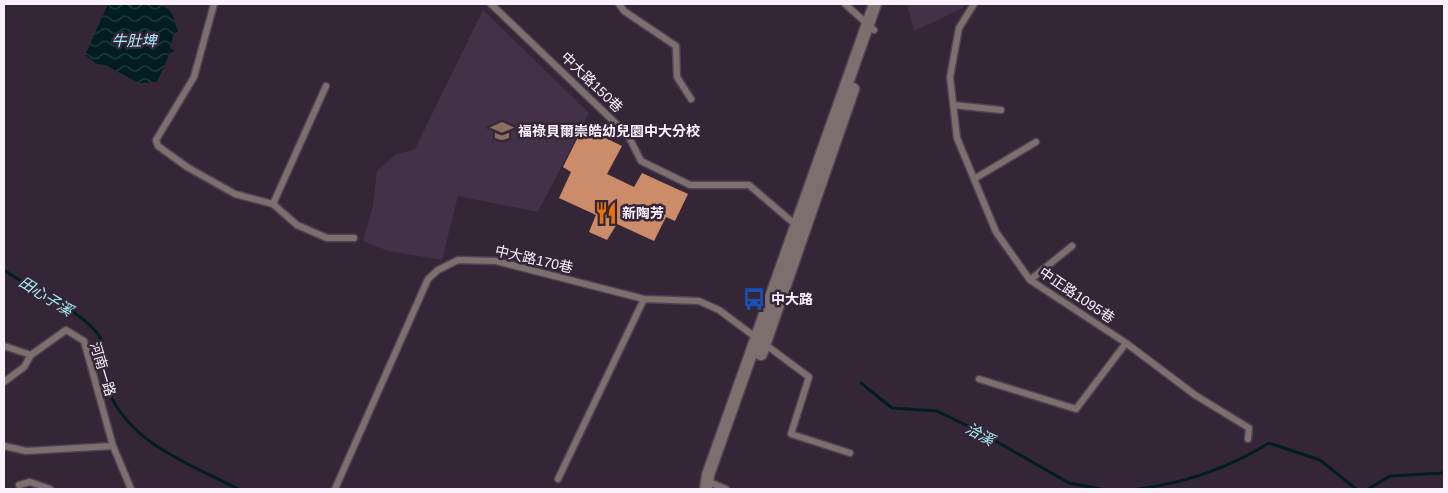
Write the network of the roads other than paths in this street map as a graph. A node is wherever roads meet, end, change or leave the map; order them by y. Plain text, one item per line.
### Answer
1 (214, 4) edge
2 (491, 4) edge
3 (619, 4) edge
4 (845, 4) edge
5 (875, 4) edge
6 (884, 4) edge
7 (974, 4) edge
8 (871, 28) junction
9 (326, 86) dead end
10 (691, 100) dead end
11 (953, 105) junction
12 (1000, 110) dead end
13 (1036, 142) dead end
14 (974, 179) junction
15 (273, 204) junction
16 (800, 228) junction
17 (354, 238) dead end
18 (1072, 246) dead end
19 (1030, 280) junction
20 (644, 298) junction
21 (761, 340) junction
22 (1126, 342) junction
23 (4, 346) edge
24 (31, 355) junction
25 (979, 379) dead end
26 (4, 382) edge
27 (1248, 439) dead end
28 (4, 446) edge
29 (113, 446) junction
30 (850, 453) dead end
31 (558, 479) dead end
32 (19, 485) dead end
33 (707, 486) edge
34 (50, 489) edge
35 (131, 489) edge
36 (334, 489) edge
37 (726, 489) edge

1 - 15 lane
2 - 16 lane, 中大路150巷
3 - 10 lane
4 - 8 lane
5 - 8 street
6 - 8 street
7 - 11 lane, 中正路1095巷
8 - 16 street
9 - 15 lane
11 - 12 lane
11 - 14 lane, 中正路1095巷
13 - 14 lane
14 - 19 lane, 中正路1095巷
15 - 17 lane
16 - 21 street
18 - 19 lane
19 - 22 lane, 中正路1095巷
20 - 21 lane, 中大路170巷
20 - 31 lane
20 - 36 lane, 中大路170巷
21 - 30 lane, 中大路170巷
21 - 33 street
22 - 25 lane
22 - 27 lane, 中正路1095巷
23 - 24 lane
24 - 26 lane
24 - 29 lane, 河南一路
28 - 29 lane
29 - 35 lane, 河南一路
32 - 34 lane
33 - 37 lane

